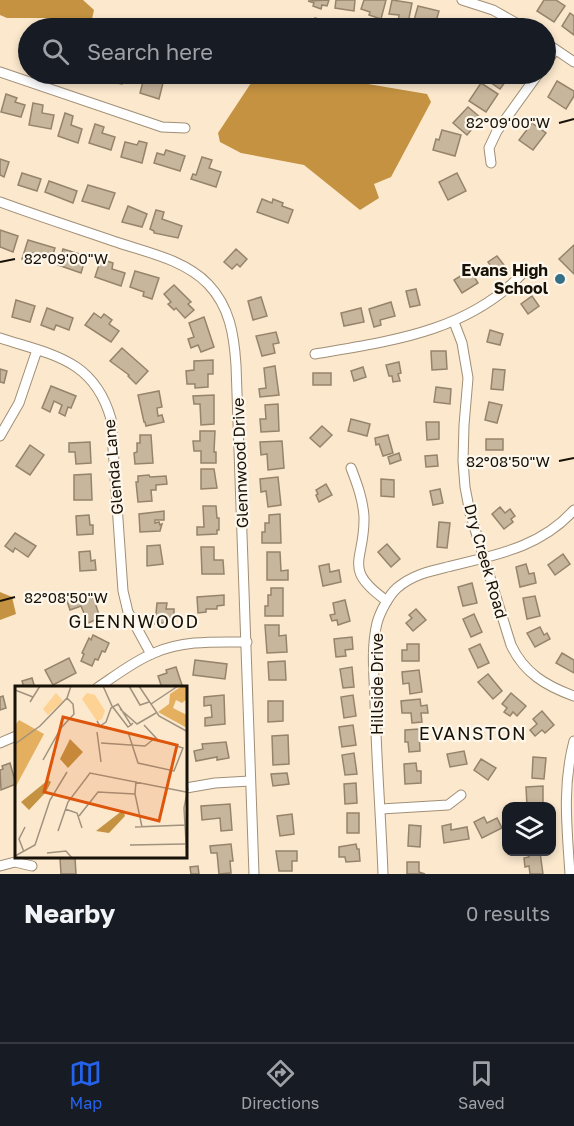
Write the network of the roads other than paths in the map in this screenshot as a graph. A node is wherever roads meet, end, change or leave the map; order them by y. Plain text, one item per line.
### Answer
1 (462, 0) edge
2 (507, 18) edge
3 (556, 51) edge
4 (574, 62) edge
5 (0, 72) edge
6 (18, 78) edge
7 (35, 84) edge
8 (531, 84) edge
9 (185, 128) dead end
10 (491, 163) dead end
11 (0, 202) edge
12 (522, 274) dead end
13 (454, 322) junction
14 (0, 338) edge
15 (38, 350) junction
16 (315, 354) dead end
17 (0, 436) edge
18 (351, 468) dead end
19 (574, 510) edge
20 (484, 558) junction
21 (387, 601) junction
22 (247, 642) junction
23 (151, 654) junction
24 (100, 686) edge
25 (574, 696) edge
26 (15, 736) edge
27 (574, 741) edge
28 (0, 743) edge
29 (250, 780) junction
30 (188, 788) edge
31 (461, 795) dead end
32 (381, 809) junction
33 (0, 866) edge
34 (32, 866) dead end
35 (254, 874) edge
36 (383, 874) edge
37 (570, 874) edge

1 - 2 street
3 - 4 street
5 - 6 street
7 - 9 street
8 - 10 street
11 - 22 street, Glennwood Drive
12 - 13 street
13 - 16 street
13 - 20 street, Dry Creek Road
14 - 15 street, Glenda Lane
15 - 17 street
15 - 23 street, Glenda Lane
18 - 21 street
19 - 20 street, Hillside Drive
20 - 21 street, Hillside Drive
20 - 25 street, Dry Creek Road
21 - 32 street, Hillside Drive
22 - 23 street
22 - 29 street, Glennwood Drive
23 - 24 street
26 - 28 street
27 - 37 street
29 - 30 street
29 - 35 street, Glennwood Drive
31 - 32 street
32 - 36 street, Hillside Drive
33 - 34 street

